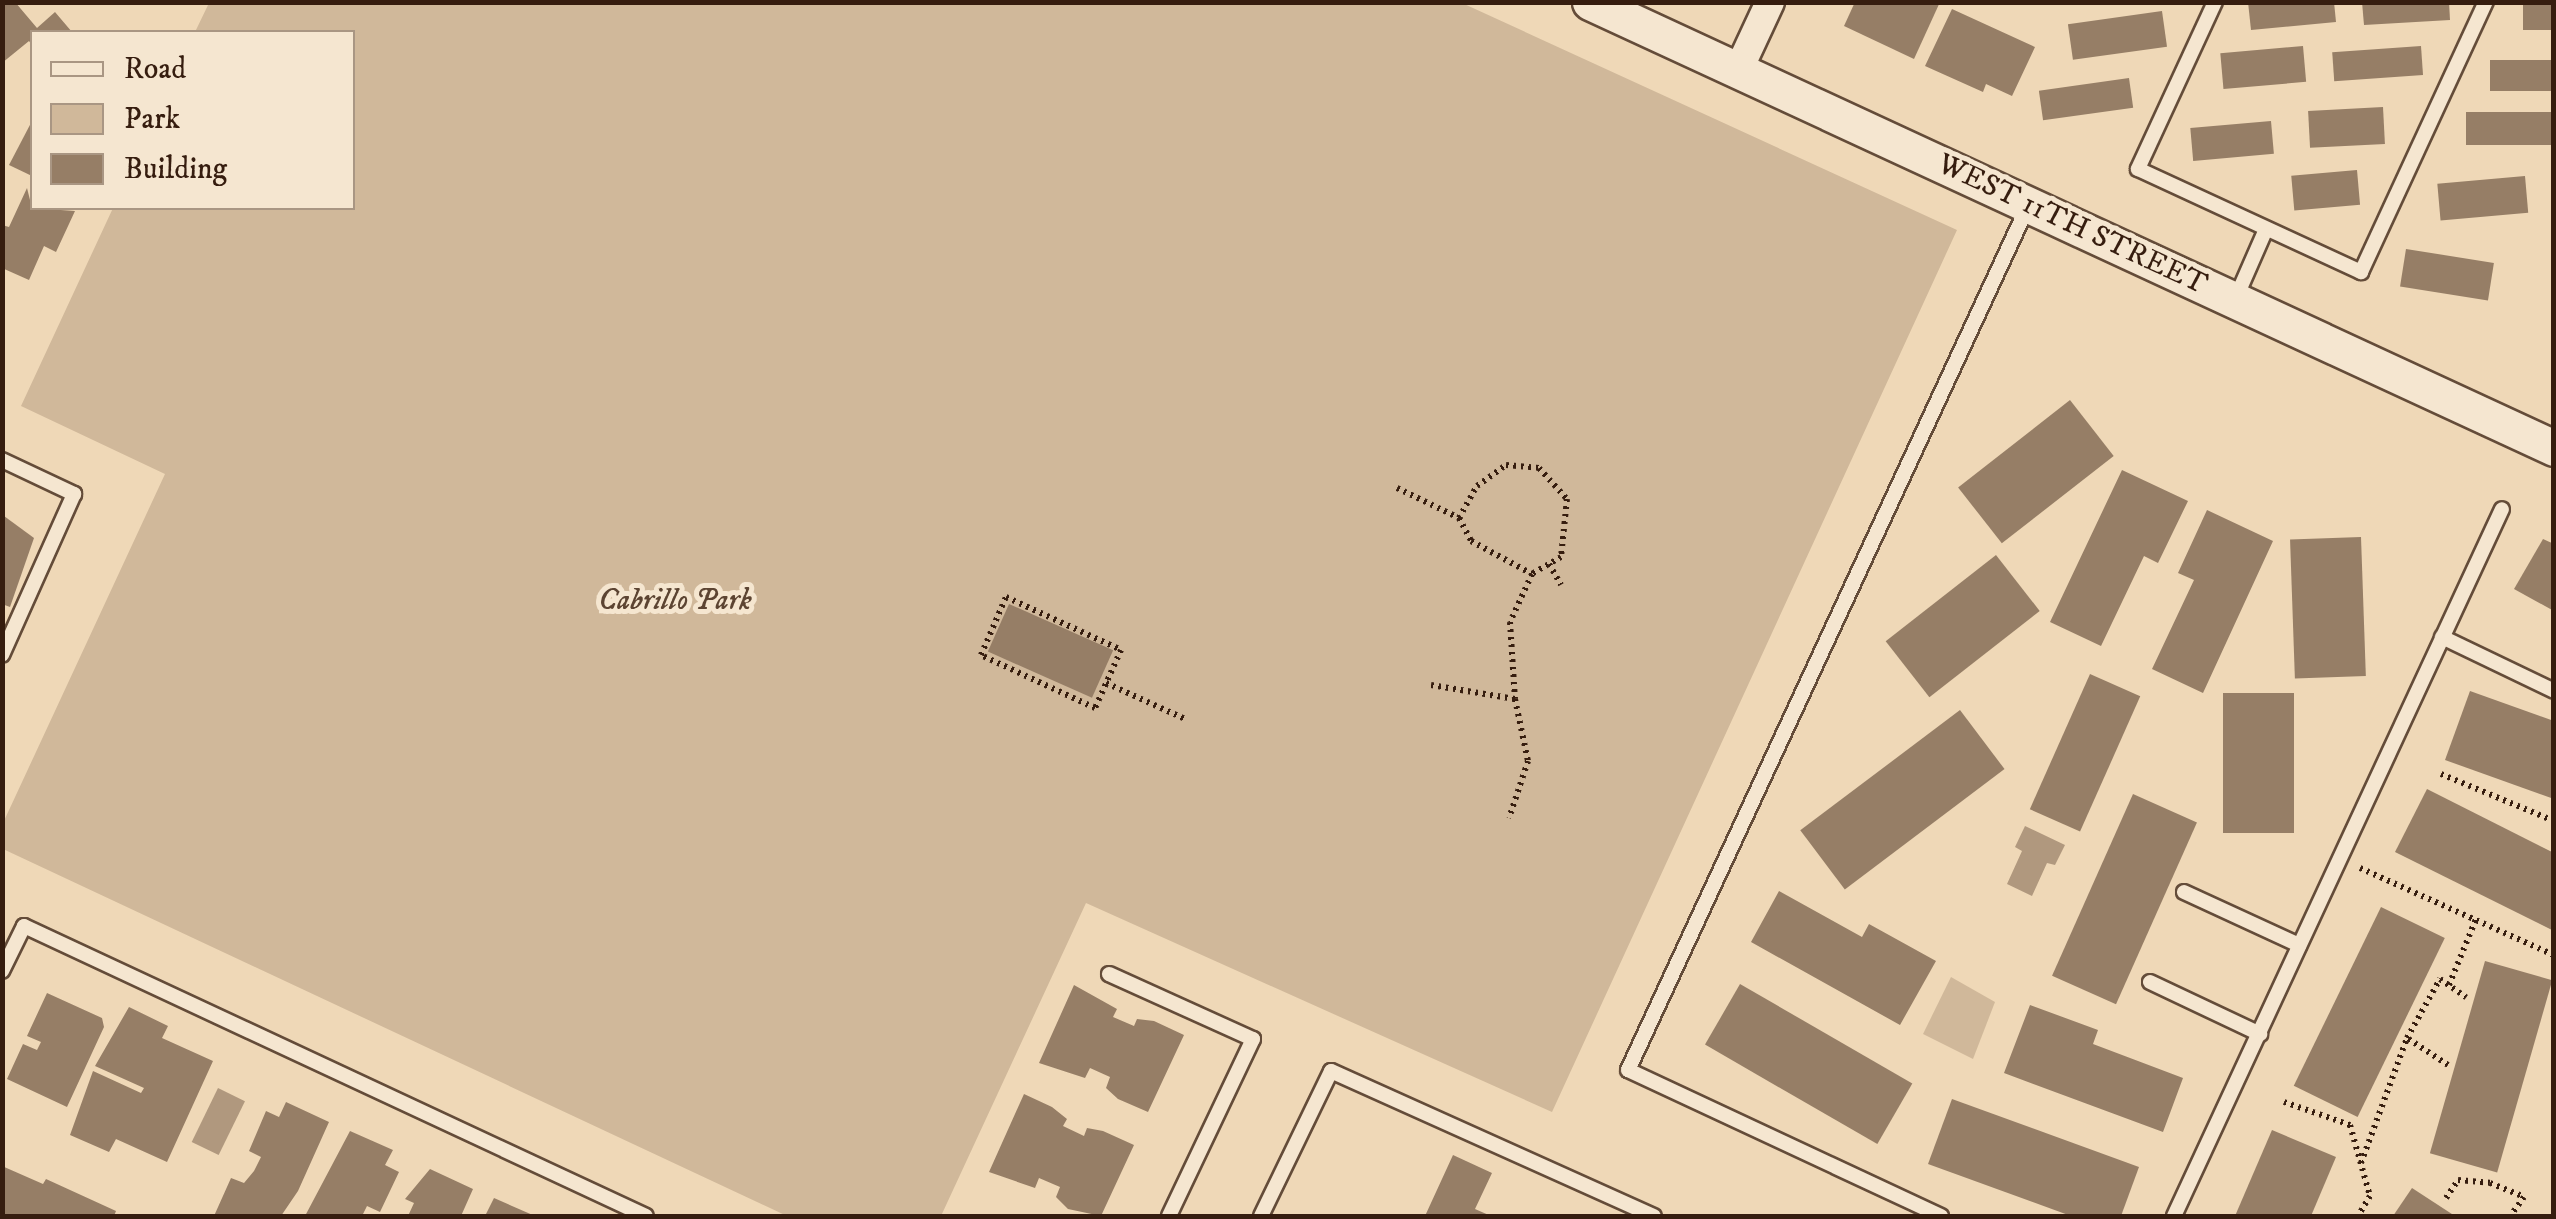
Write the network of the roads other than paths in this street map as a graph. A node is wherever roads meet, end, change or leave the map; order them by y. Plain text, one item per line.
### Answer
1 (1590, 2) edge
2 (1770, 2) edge
3 (2214, 2) edge
4 (2486, 2) edge
5 (1738, 71) junction
6 (2028, 206) junction
7 (2266, 229) junction
8 (2234, 300) junction
9 (2554, 448) edge
10 (2, 460) edge
11 (2502, 510) dead end
12 (2442, 637) junction
13 (2, 655) edge
14 (2554, 691) edge
15 (2184, 892) dead end
16 (2299, 945) junction
17 (2, 971) edge
18 (1108, 974) dead end
19 (2150, 982) dead end
20 (2260, 1034) junction
21 (646, 1216) edge
22 (1169, 1216) edge
23 (1261, 1216) edge
24 (1654, 1216) edge
25 (1941, 1216) edge
26 (2174, 1216) edge

1 - 5 street, WEST 11TH STREET
2 - 5 street
3 - 7 lane
4 - 7 lane
5 - 6 street, WEST 11TH STREET
6 - 8 street, WEST 11TH STREET
6 - 25 lane
7 - 8 lane
8 - 9 street, WEST 11TH STREET
10 - 13 lane
11 - 12 lane
12 - 14 lane
12 - 16 lane
15 - 16 lane
16 - 20 lane
17 - 21 lane
18 - 22 lane
19 - 20 lane
20 - 26 lane
23 - 24 lane

